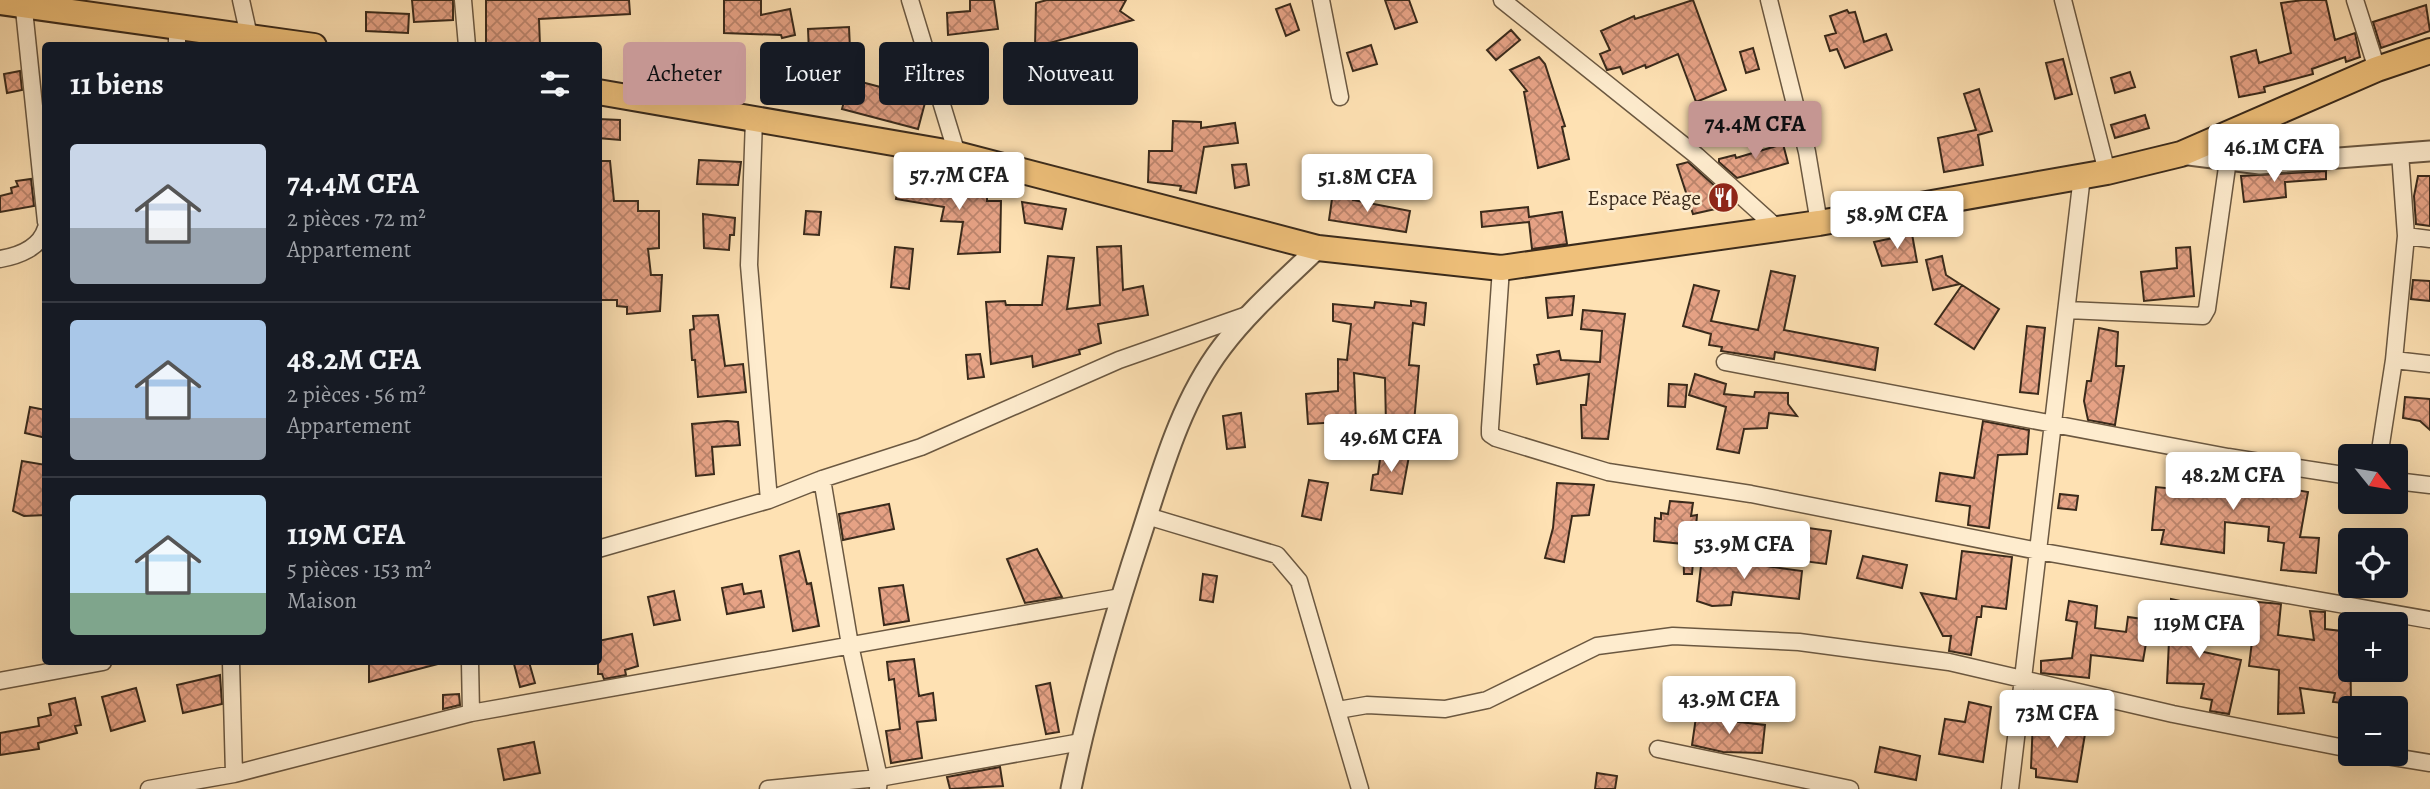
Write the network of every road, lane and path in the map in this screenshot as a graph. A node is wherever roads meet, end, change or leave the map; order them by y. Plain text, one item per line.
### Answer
1 (241, 0) edge
2 (463, 0) edge
3 (910, 0) edge
4 (1321, 0) edge
5 (1502, 0) edge
6 (1769, 0) edge
7 (2063, 0) edge
8 (2355, 0) edge
9 (0, 2) edge
10 (24, 3) edge
11 (248, 36) junction
12 (177, 37) edge
13 (286, 42) edge
14 (467, 42) edge
15 (2430, 51) edge
16 (2377, 69) junction
17 (602, 93) edge
18 (1340, 97) dead end
19 (754, 118) junction
20 (2430, 150) edge
21 (2400, 153) junction
22 (957, 154) junction
23 (2181, 154) junction
24 (2228, 160) junction
25 (2107, 172) junction
26 (2082, 176) junction
27 (42, 182) edge
28 (1819, 223) junction
29 (1778, 229) junction
30 (42, 233) edge
31 (2406, 236) junction
32 (2430, 239) edge
33 (1318, 248) junction
34 (0, 259) edge
35 (1501, 268) junction
36 (2067, 310) junction
37 (1250, 314) junction
38 (2394, 360) junction
39 (1725, 362) dead end
40 (2430, 364) edge
41 (2054, 422) junction
42 (2381, 444) edge
43 (2338, 474) edge
44 (822, 479) junction
45 (2408, 482) edge
46 (2430, 485) edge
47 (769, 500) junction
48 (1147, 516) junction
49 (602, 548) edge
50 (2038, 551) junction
51 (1121, 597) junction
52 (2430, 620) edge
53 (850, 645) junction
54 (87, 665) edge
55 (231, 665) edge
56 (470, 665) edge
57 (2023, 680) junction
58 (0, 681) edge
59 (1338, 710) junction
60 (471, 713) junction
61 (1081, 742) junction
62 (2338, 746) edge
63 (1658, 749) dead end
64 (2408, 759) edge
65 (2430, 763) edge
66 (234, 774) junction
67 (878, 783) edge
68 (149, 789) edge
69 (768, 789) edge
70 (1071, 789) edge
71 (1360, 789) edge
72 (1850, 789) edge
73 (2010, 789) edge

1 - 11 street
2 - 14 street
3 - 22 street
4 - 18 street
5 - 29 street
6 - 28 street
7 - 25 street
8 - 16 street
9 - 10 highway
10 - 12 highway
10 - 27 street
11 - 12 highway
11 - 13 highway
15 - 16 highway
16 - 23 highway
17 - 19 highway
19 - 22 highway
19 - 47 street
20 - 21 street
21 - 24 street
21 - 31 street
22 - 33 highway
23 - 24 street
23 - 25 highway
24 - 36 street
25 - 26 highway
26 - 28 highway
26 - 36 street
28 - 29 highway
29 - 35 highway
30 - 34 street
31 - 32 street
31 - 38 street
33 - 35 highway
33 - 37 street
35 - 50 street
36 - 41 street
37 - 44 street
37 - 48 street
38 - 40 street
38 - 42 street
39 - 41 street
41 - 43 street
41 - 50 street
44 - 47 street
44 - 53 street
45 - 46 street
47 - 49 street
48 - 51 street
48 - 59 street
50 - 52 street
50 - 57 street
51 - 53 street
51 - 61 street
53 - 60 street
53 - 67 street
54 - 58 street
55 - 66 street
56 - 60 street
57 - 59 street
57 - 62 street
57 - 73 street
59 - 71 street
60 - 66 street
61 - 67 street
61 - 70 street
63 - 72 street
64 - 65 street
66 - 68 street
67 - 69 street

